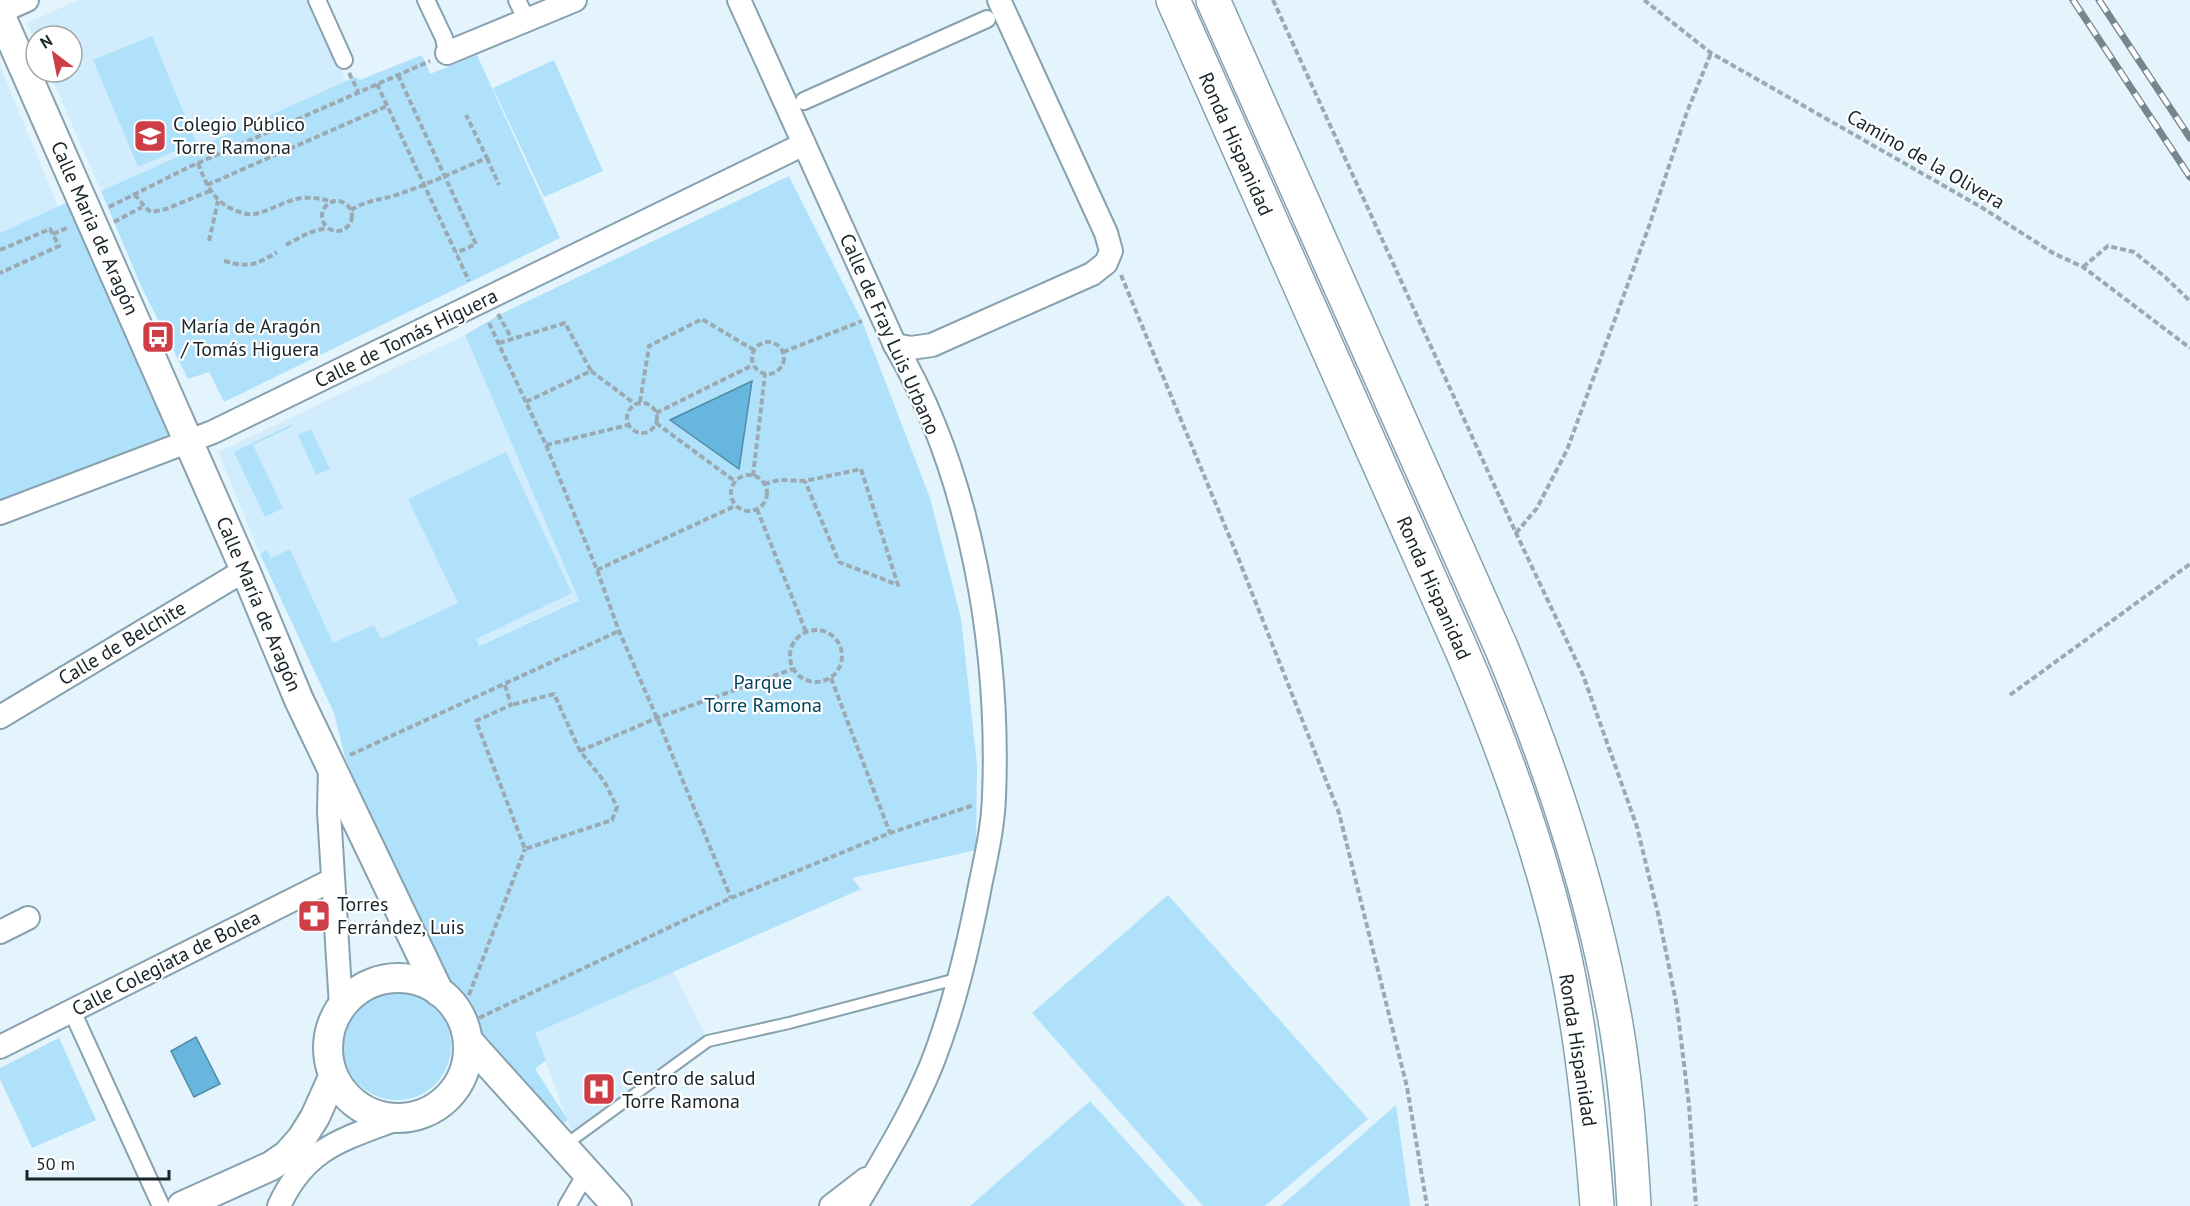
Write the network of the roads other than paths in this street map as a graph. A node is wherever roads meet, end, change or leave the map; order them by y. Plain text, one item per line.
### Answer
1 (27, 0) edge
2 (317, 0) edge
3 (426, 0) edge
4 (517, 0) edge
5 (575, 0) edge
6 (739, 0) edge
7 (1173, 0) edge
8 (1213, 0) edge
9 (997, 10) edge
10 (0, 13) edge
11 (526, 21) junction
12 (447, 53) joint
13 (344, 60) dead end
14 (796, 104) junction
15 (804, 144) junction
16 (895, 345) junction
17 (932, 345) junction
18 (915, 379) junction
19 (189, 442) junction
20 (0, 513) edge
21 (245, 570) junction
22 (0, 717) edge
23 (337, 761) junction
24 (332, 880) junction
25 (28, 918) dead end
26 (0, 932) edge
27 (961, 978) junction
28 (439, 992) junction
29 (341, 1006) junction
30 (72, 1011) junction
31 (475, 1031) junction
32 (0, 1047) edge
33 (333, 1077) junction
34 (402, 1117) junction
35 (563, 1147) junction
36 (885, 1157) junction
37 (586, 1172) junction
38 (186, 1206) edge
39 (279, 1206) edge
40 (567, 1206) edge
41 (617, 1206) edge
42 (831, 1206) edge
43 (856, 1206) edge
44 (1597, 1206) edge
45 (1634, 1206) edge

1 - 10 street
2 - 13 street
3 - 12 street
4 - 11 street
5 - 11 street
6 - 14 street, Calle de Fray Luis Urbano
7 - 44 highway, Ronda Hispanidad
8 - 45 highway, Ronda Hispanidad
9 - 14 street
9 - 17 street
10 - 19 street, Calle Maria de Aragón
11 - 12 street
14 - 15 street, Calle de Fray Luis Urbano
15 - 16 street, Calle de Fray Luis Urbano
15 - 19 street, Calle de Tomás Higuera
16 - 17 street
16 - 18 street, Calle de Fray Luis Urbano
17 - 18 street
18 - 27 street, Calle de Fray Luis Urbano
19 - 20 street, Calle de Tomás Higuera
19 - 21 street, Calle María de Aragón
21 - 22 street, Calle de Belchite
21 - 23 street, Calle María de Aragón
23 - 24 street, Calle María de Aragón
23 - 28 street, Calle María de Aragón
24 - 29 street, Calle María de Aragón
24 - 30 street, Calle Colegiata de Bolea
25 - 26 street
27 - 35 lane
27 - 36 street, Calle de Fray Luis Urbano
28 - 29 street
28 - 31 street
29 - 33 street
30 - 32 street, Calle Colegiata de Bolea
30 - 38 street
31 - 34 street
31 - 35 street
33 - 34 street
33 - 38 street
34 - 39 street
35 - 37 street
36 - 42 street, Calle de Fray Luis Urbano
36 - 43 street, Calle de Fray Luis Urbano
37 - 40 street
37 - 41 street

